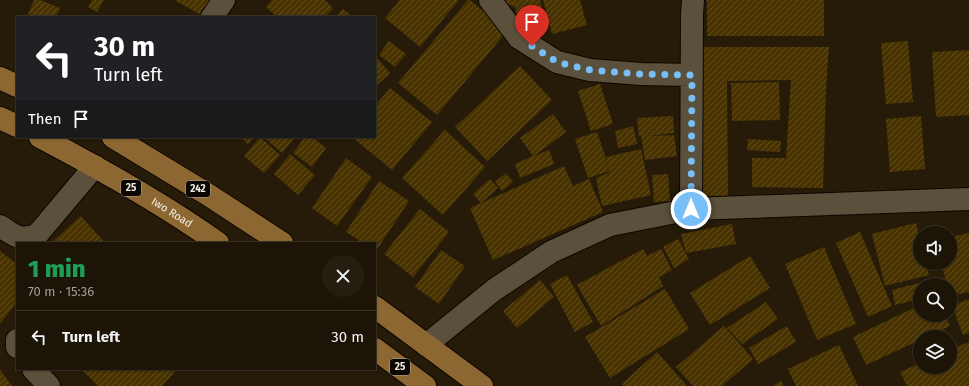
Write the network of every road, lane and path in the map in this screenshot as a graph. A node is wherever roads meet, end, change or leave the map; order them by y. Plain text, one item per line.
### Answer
1 (224, 0) edge
2 (490, 0) edge
3 (693, 0) edge
4 (213, 16) edge
5 (692, 75) junction
6 (0, 78) edge
7 (16, 86) edge
8 (0, 118) edge
9 (16, 126) edge
10 (42, 138) edge
11 (122, 139) edge
12 (96, 166) junction
13 (969, 199) edge
14 (691, 209) junction
15 (0, 226) edge
16 (217, 242) edge
17 (280, 242) edge
18 (376, 308) edge
19 (426, 345) junction
20 (376, 350) edge
21 (34, 370) edge
22 (49, 386) edge
23 (424, 386) edge
24 (482, 386) edge

1 - 4 street
2 - 5 street
3 - 5 street
5 - 14 street
6 - 7 main road
8 - 9 main road
10 - 12 main road, Iwo Road / 25
11 - 17 main road, 242
12 - 15 street
12 - 16 main road, Iwo Road / 25
13 - 14 street
14 - 19 street
18 - 19 main road
19 - 24 main road
20 - 23 main road, 25
21 - 22 street

